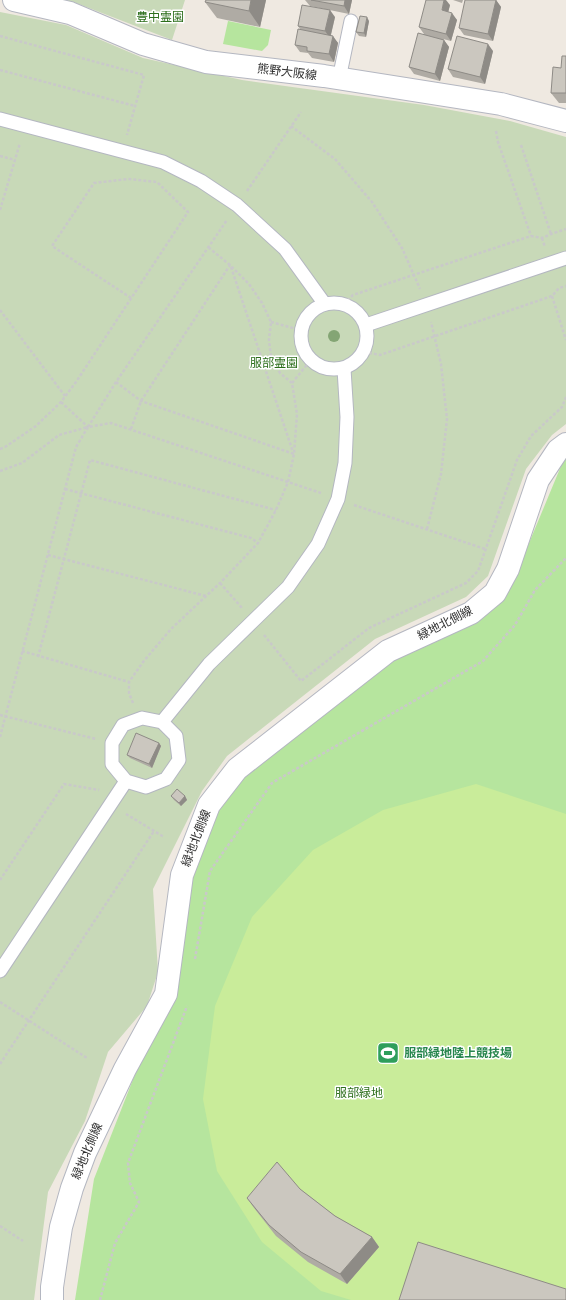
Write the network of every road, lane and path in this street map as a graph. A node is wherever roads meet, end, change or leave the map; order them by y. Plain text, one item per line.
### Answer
1 (14, 0) edge
2 (351, 21) dead end
3 (0, 36) edge
4 (0, 70) edge
5 (339, 79) junction
6 (135, 106) junction
7 (301, 112) dead end
8 (0, 119) edge
9 (566, 121) edge
10 (26, 126) junction
11 (496, 131) dead end
12 (521, 146) dead end
13 (122, 151) junction
14 (0, 156) edge
15 (15, 160) junction
16 (238, 205) junction
17 (0, 210) edge
18 (566, 229) edge
19 (551, 234) junction
20 (531, 236) junction
21 (208, 247) junction
22 (566, 258) edge
23 (230, 265) junction
24 (566, 286) edge
25 (552, 296) junction
26 (131, 298) junction
27 (324, 303) junction
28 (344, 304) junction
29 (0, 310) edge
30 (271, 322) junction
31 (366, 325) junction
32 (300, 330) junction
33 (566, 340) edge
34 (364, 352) junction
35 (271, 357) junction
36 (263, 360) junction
37 (310, 361) junction
38 (344, 369) junction
39 (116, 382) junction
40 (292, 383) junction
41 (65, 396) junction
42 (566, 397) edge
43 (140, 401) junction
44 (61, 402) junction
45 (88, 427) junction
46 (131, 429) junction
47 (566, 444) edge
48 (0, 449) edge
49 (294, 454) junction
50 (0, 471) edge
51 (288, 482) junction
52 (65, 489) junction
53 (81, 492) junction
54 (338, 499) junction
55 (276, 510) junction
56 (258, 543) junction
57 (485, 550) junction
58 (48, 555) junction
59 (64, 558) junction
60 (566, 558) edge
61 (220, 583) junction
62 (206, 596) junction
63 (253, 622) junction
64 (22, 652) junction
65 (38, 657) junction
66 (129, 682) junction
67 (0, 715) edge
68 (5, 716) junction
69 (142, 718) junction
70 (162, 722) junction
71 (0, 737) edge
72 (112, 743) junction
73 (126, 781) junction
74 (118, 792) junction
75 (110, 804) junction
76 (154, 831) junction
77 (164, 837) dead end
78 (0, 880) edge
79 (195, 964) dead end
80 (0, 971) edge
81 (0, 1002) edge
82 (188, 1003) dead end
83 (29, 1021) junction
84 (87, 1058) dead end
85 (0, 1064) edge
86 (0, 1226) edge
87 (23, 1241) dead end
88 (52, 1300) edge
89 (100, 1300) edge

1 - 5 street, 熊野大阪線
2 - 5 lane
3 - 6 path
4 - 6 path
5 - 9 street, 熊野大阪線
6 - 13 path
7 - 16 path
8 - 10 lane
10 - 13 lane
10 - 15 path
11 - 20 path
12 - 19 path
13 - 16 lane
14 - 15 path
15 - 17 path
16 - 21 path
16 - 27 lane
18 - 19 path
19 - 20 path
20 - 28 path
21 - 23 path
21 - 39 path
22 - 31 lane
23 - 30 path
23 - 36 path
23 - 43 path
24 - 25 path
25 - 33 path
25 - 34 path
26 - 26 path
26 - 41 path
27 - 28 lane
27 - 32 lane
28 - 31 lane
29 - 41 path
30 - 32 path
30 - 35 path
31 - 34 lane
32 - 37 lane
34 - 38 lane
35 - 36 path
35 - 40 path
36 - 49 path
37 - 38 lane
37 - 40 path
38 - 54 lane
39 - 43 path
39 - 45 path
40 - 49 path
41 - 44 path
42 - 57 path
43 - 46 path
43 - 49 path
44 - 45 path
44 - 48 path
45 - 46 path
45 - 50 path
45 - 52 path
46 - 51 path
47 - 88 street, 緑地北側線
49 - 51 path
51 - 54 path
51 - 55 path
52 - 53 path
52 - 58 path
53 - 55 path
53 - 56 path
53 - 59 path
54 - 57 path
54 - 63 lane
55 - 56 path
56 - 61 path
57 - 63 path
58 - 59 path
58 - 64 path
59 - 62 path
59 - 65 path
60 - 79 path
61 - 62 path
61 - 63 path
62 - 66 path
63 - 70 lane
64 - 65 path
64 - 68 path
65 - 66 path
66 - 69 path
67 - 68 path
68 - 71 path
68 - 72 path
69 - 70 lane
69 - 72 lane
70 - 73 lane
72 - 73 lane
73 - 74 lane
74 - 75 lane
74 - 78 path
75 - 76 path
75 - 80 lane
76 - 77 path
76 - 83 path
81 - 83 path
82 - 89 path
83 - 84 path
83 - 85 path
86 - 87 path

